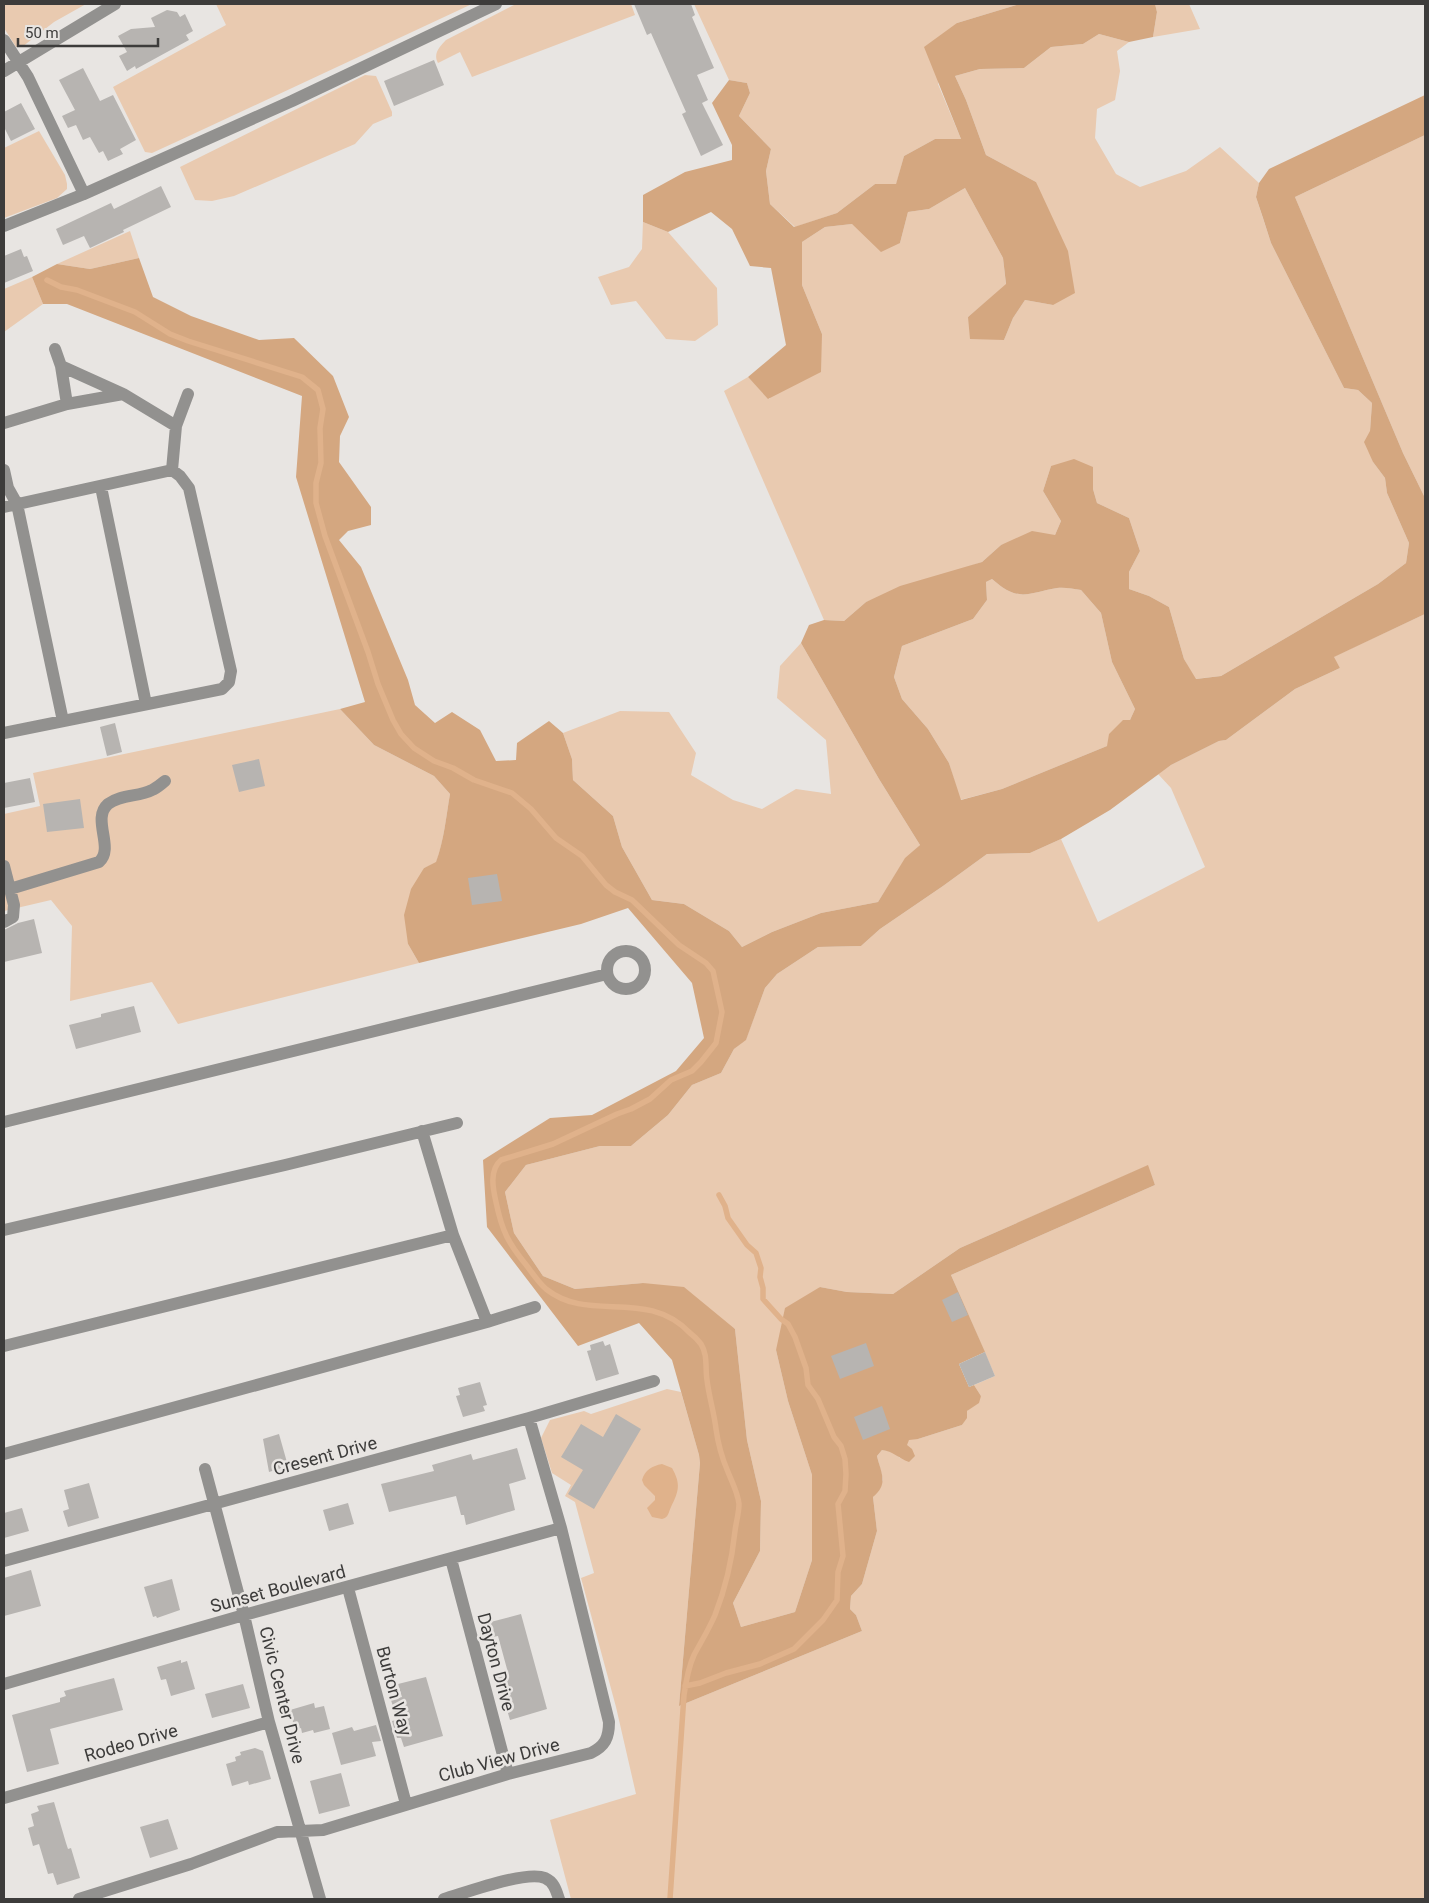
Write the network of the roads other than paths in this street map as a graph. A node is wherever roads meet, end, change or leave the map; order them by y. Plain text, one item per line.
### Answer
1 (115, 4) edge
2 (496, 4) edge
3 (4, 40) edge
4 (19, 62) junction
5 (4, 71) edge
6 (84, 194) junction
7 (4, 226) edge
8 (55, 350) dead end
9 (61, 366) junction
10 (123, 394) junction
11 (188, 394) dead end
12 (68, 404) junction
13 (4, 423) edge
14 (176, 426) junction
15 (4, 470) edge
16 (172, 470) junction
17 (101, 487) junction
18 (17, 504) junction
19 (4, 507) edge
20 (146, 704) junction
21 (63, 722) junction
22 (4, 733) edge
23 (165, 781) dead end
24 (4, 866) edge
25 (10, 889) junction
26 (4, 922) edge
27 (607, 974) dead end
28 (4, 1122) edge
29 (458, 1123) dead end
30 (422, 1131) junction
31 (4, 1230) edge
32 (453, 1236) junction
33 (535, 1307) dead end
34 (486, 1322) junction
35 (4, 1346) edge
36 (654, 1381) dead end
37 (529, 1418) junction
38 (4, 1454) edge
39 (205, 1469) dead end
40 (215, 1504) junction
41 (561, 1528) junction
42 (451, 1559) junction
43 (4, 1561) edge
44 (348, 1588) junction
45 (244, 1615) junction
46 (4, 1684) edge
47 (269, 1722) junction
48 (508, 1774) junction
49 (4, 1798) edge
50 (406, 1804) junction
51 (300, 1831) junction
52 (79, 1899) edge
53 (320, 1899) edge
54 (444, 1899) edge
55 (559, 1899) edge

1 - 4 street
2 - 6 street
3 - 4 street
4 - 5 street
4 - 6 street
6 - 7 street
8 - 9 street
9 - 10 street
9 - 12 street
10 - 12 street
10 - 14 street
11 - 14 street
12 - 13 street
14 - 16 street
15 - 18 street
16 - 17 street
16 - 20 street
17 - 18 street
17 - 20 street
18 - 19 street
18 - 21 street
20 - 21 street
21 - 22 street
23 - 25 street
24 - 25 street
25 - 26 street
27 - 28 street
29 - 30 street
30 - 31 street
30 - 32 street
32 - 34 street
32 - 35 street
33 - 34 street
34 - 38 street
36 - 37 street, Cresent Drive
37 - 40 street, Cresent Drive
37 - 41 street, Club View Drive
39 - 40 street, Civic Center Drive
40 - 43 street, Cresent Drive
40 - 45 street, Civic Center Drive
41 - 42 street, Sunset Boulevard
41 - 48 street, Club View Drive
42 - 44 street, Sunset Boulevard
42 - 48 street, Dayton Drive
44 - 45 street, Sunset Boulevard
44 - 50 street, Burton Way
45 - 46 street, Sunset Boulevard
45 - 47 street, Civic Center Drive
47 - 49 street, Rodeo Drive
47 - 51 street, Civic Center Drive
48 - 50 street, Club View Drive
50 - 51 street, Club View Drive
51 - 52 street, Club View Drive
51 - 53 street, Civic Center Drive
54 - 55 street

